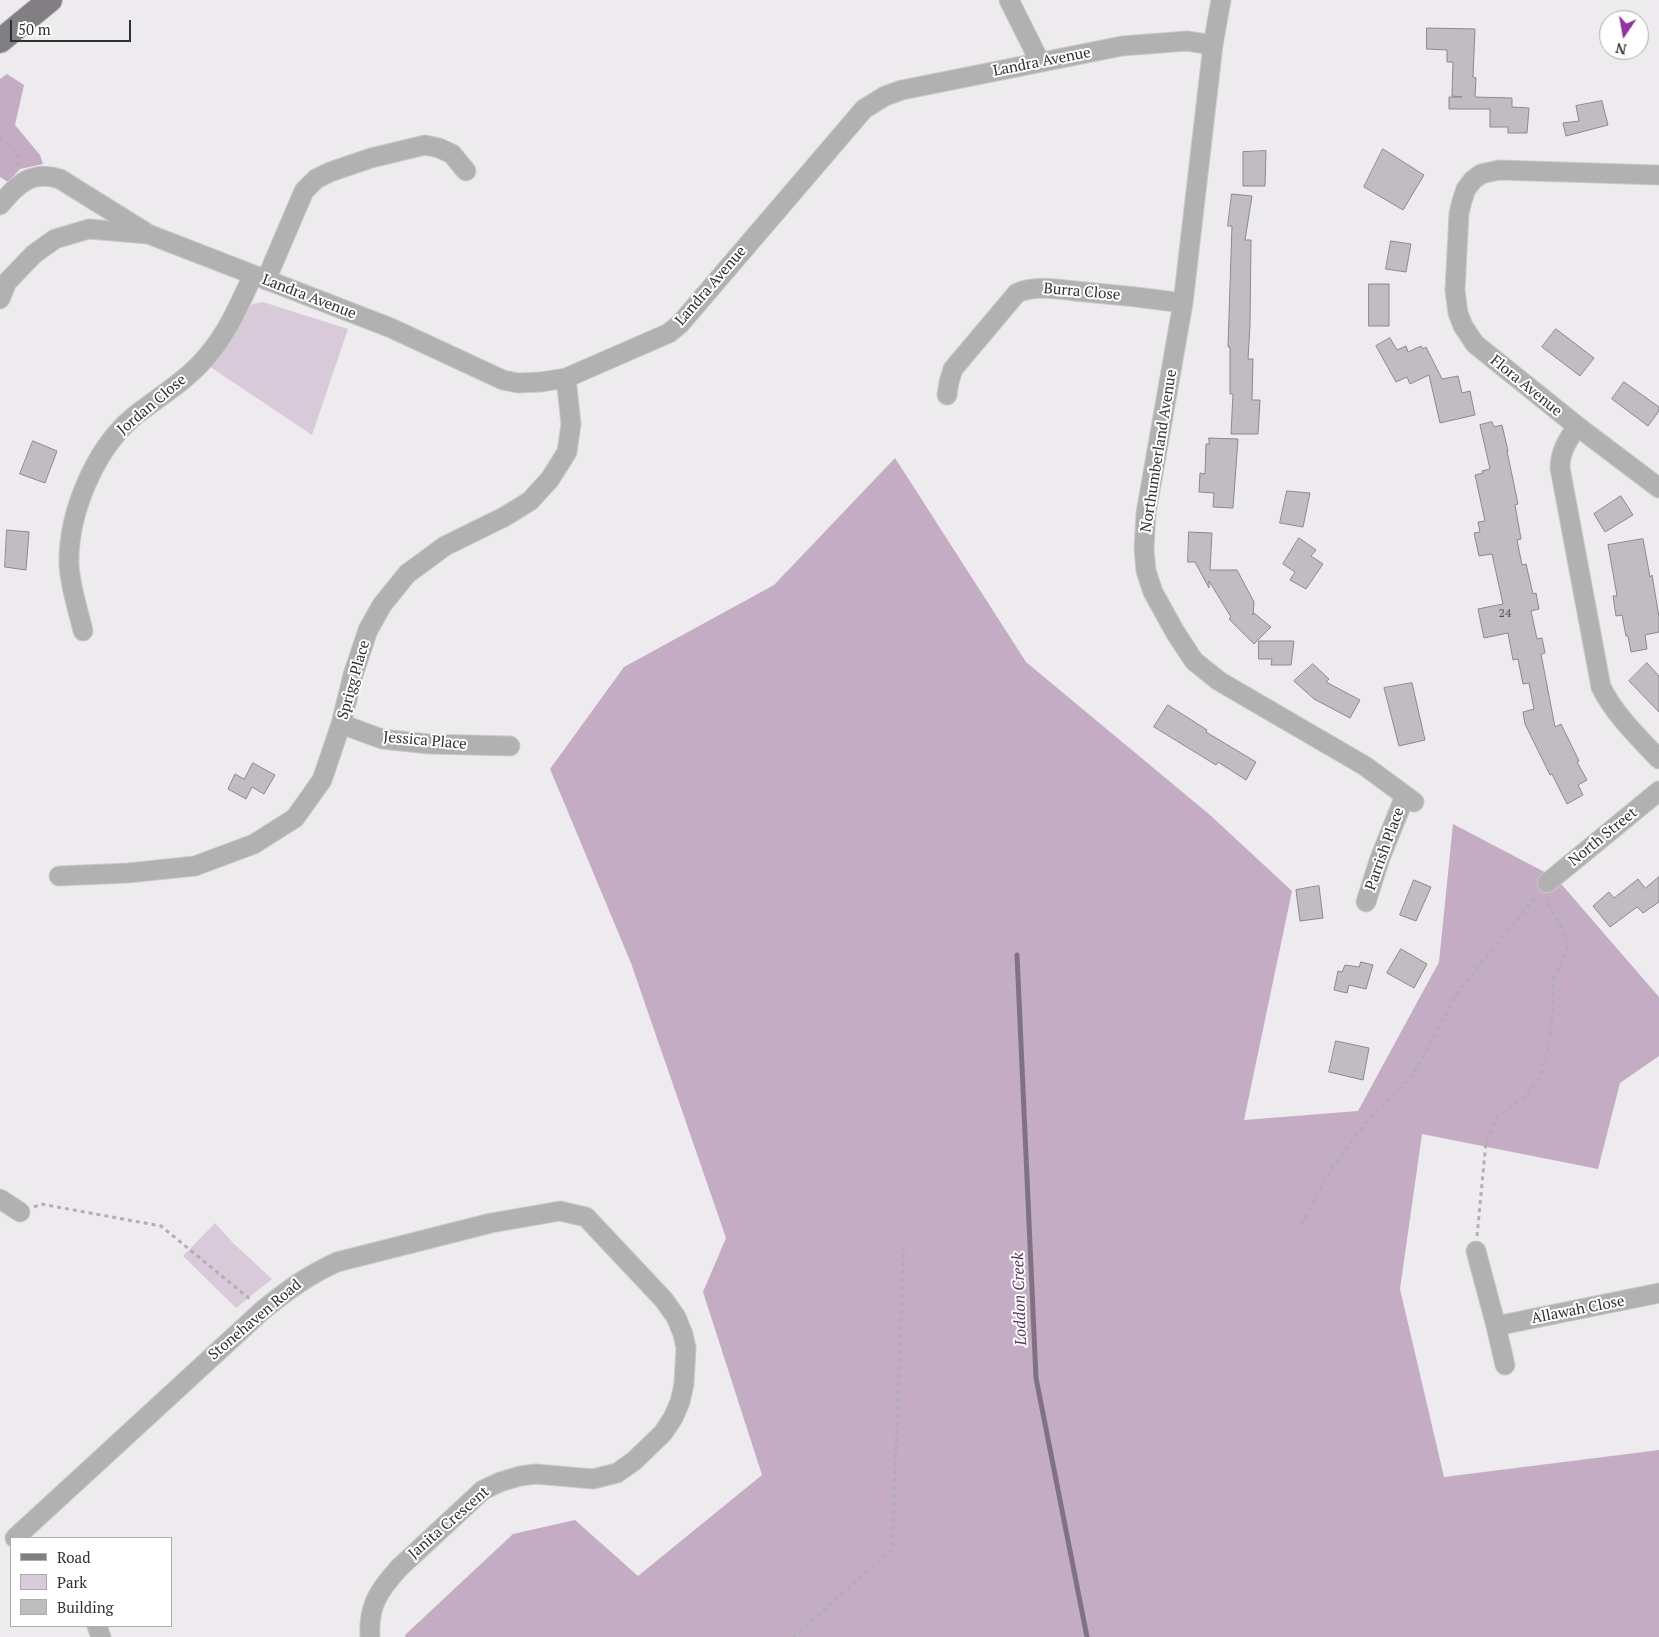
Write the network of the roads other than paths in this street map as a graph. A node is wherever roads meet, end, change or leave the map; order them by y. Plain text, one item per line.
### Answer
1 (27, 0) edge
2 (50, 0) edge
3 (1009, 0) edge
4 (1222, 0) edge
5 (0, 22) edge
6 (0, 41) edge
7 (1213, 45) junction
8 (1040, 62) junction
9 (466, 170) dead end
10 (1659, 175) edge
11 (0, 205) edge
12 (148, 234) junction
13 (259, 278) junction
14 (0, 300) edge
15 (1183, 303) junction
16 (566, 378) junction
17 (947, 395) dead end
18 (1577, 426) junction
19 (1659, 488) edge
20 (83, 631) dead end
21 (341, 724) junction
22 (510, 746) dead end
23 (1659, 759) edge
24 (1659, 791) edge
25 (1409, 799) joint
26 (59, 876) dead end
27 (1546, 883) road end
28 (1366, 902) dead end
29 (0, 1199) edge
30 (20, 1212) road end
31 (606, 1237) joint
32 (1476, 1251) road end
33 (1659, 1293) edge
34 (1496, 1326) junction
35 (1505, 1365) dead end
36 (0, 1528) edge
37 (13, 1537) edge
38 (15, 1537) edge
39 (370, 1637) edge

1 - 5 main road
2 - 6 main road
3 - 8 street
4 - 7 street, Northumberland Avenue
7 - 8 street, Landra Avenue
7 - 15 street, Northumberland Avenue
8 - 16 street, Landra Avenue
9 - 13 street, Jordan Close
10 - 18 street, Flora Avenue
11 - 12 street, Landra Avenue
12 - 13 street, Landra Avenue
12 - 14 street, Landra Avenue
13 - 16 street, Landra Avenue
13 - 20 street, Jordan Close
15 - 17 street, Burra Close
15 - 25 street, Northumberland Avenue
16 - 21 street, Sprigg Place
18 - 19 street
18 - 23 street, Flora Avenue
21 - 22 street, Jessica Place
21 - 26 street, Sprigg Place
24 - 27 street, North Street
25 - 28 street, Parrish Place
29 - 30 street
31 - 38 street, Stonehaven Road
31 - 39 street, Janita Crescent
32 - 34 street
33 - 34 street, Allawah Close
34 - 35 street
36 - 37 street

